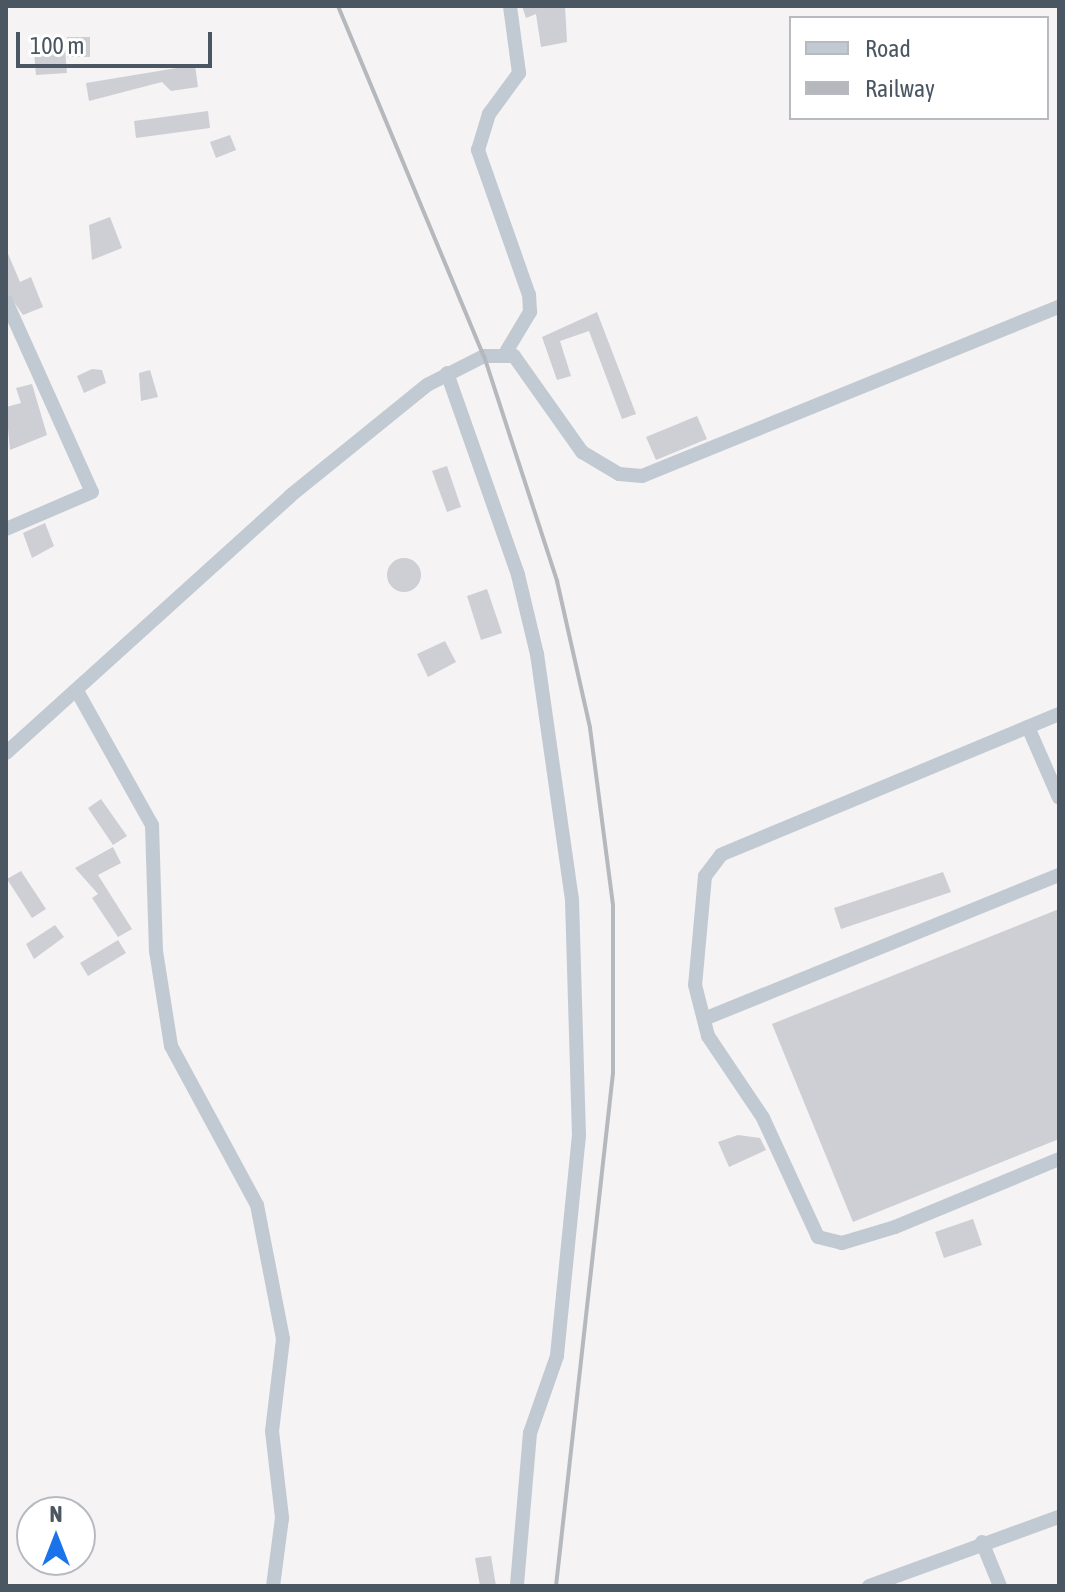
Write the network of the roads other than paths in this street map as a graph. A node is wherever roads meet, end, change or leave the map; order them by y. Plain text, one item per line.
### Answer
1 (510, 6) edge
2 (6, 301) edge
3 (1059, 307) edge
4 (506, 352) junction
5 (447, 373) junction
6 (6, 529) edge
7 (77, 691) junction
8 (1059, 714) edge
9 (1028, 727) junction
10 (6, 753) edge
11 (1059, 798) edge
12 (1059, 875) edge
13 (704, 1019) junction
14 (1059, 1159) edge
15 (1059, 1517) edge
16 (982, 1542) junction
17 (273, 1586) edge
18 (517, 1586) edge
19 (869, 1586) edge
20 (1000, 1586) edge

1 - 4 street
2 - 6 street
3 - 4 street
4 - 5 street
5 - 7 street
5 - 18 street
7 - 10 street
7 - 17 street
8 - 9 street
9 - 11 street
9 - 13 street
12 - 13 street
13 - 14 street
15 - 16 street
16 - 19 street
16 - 20 street

